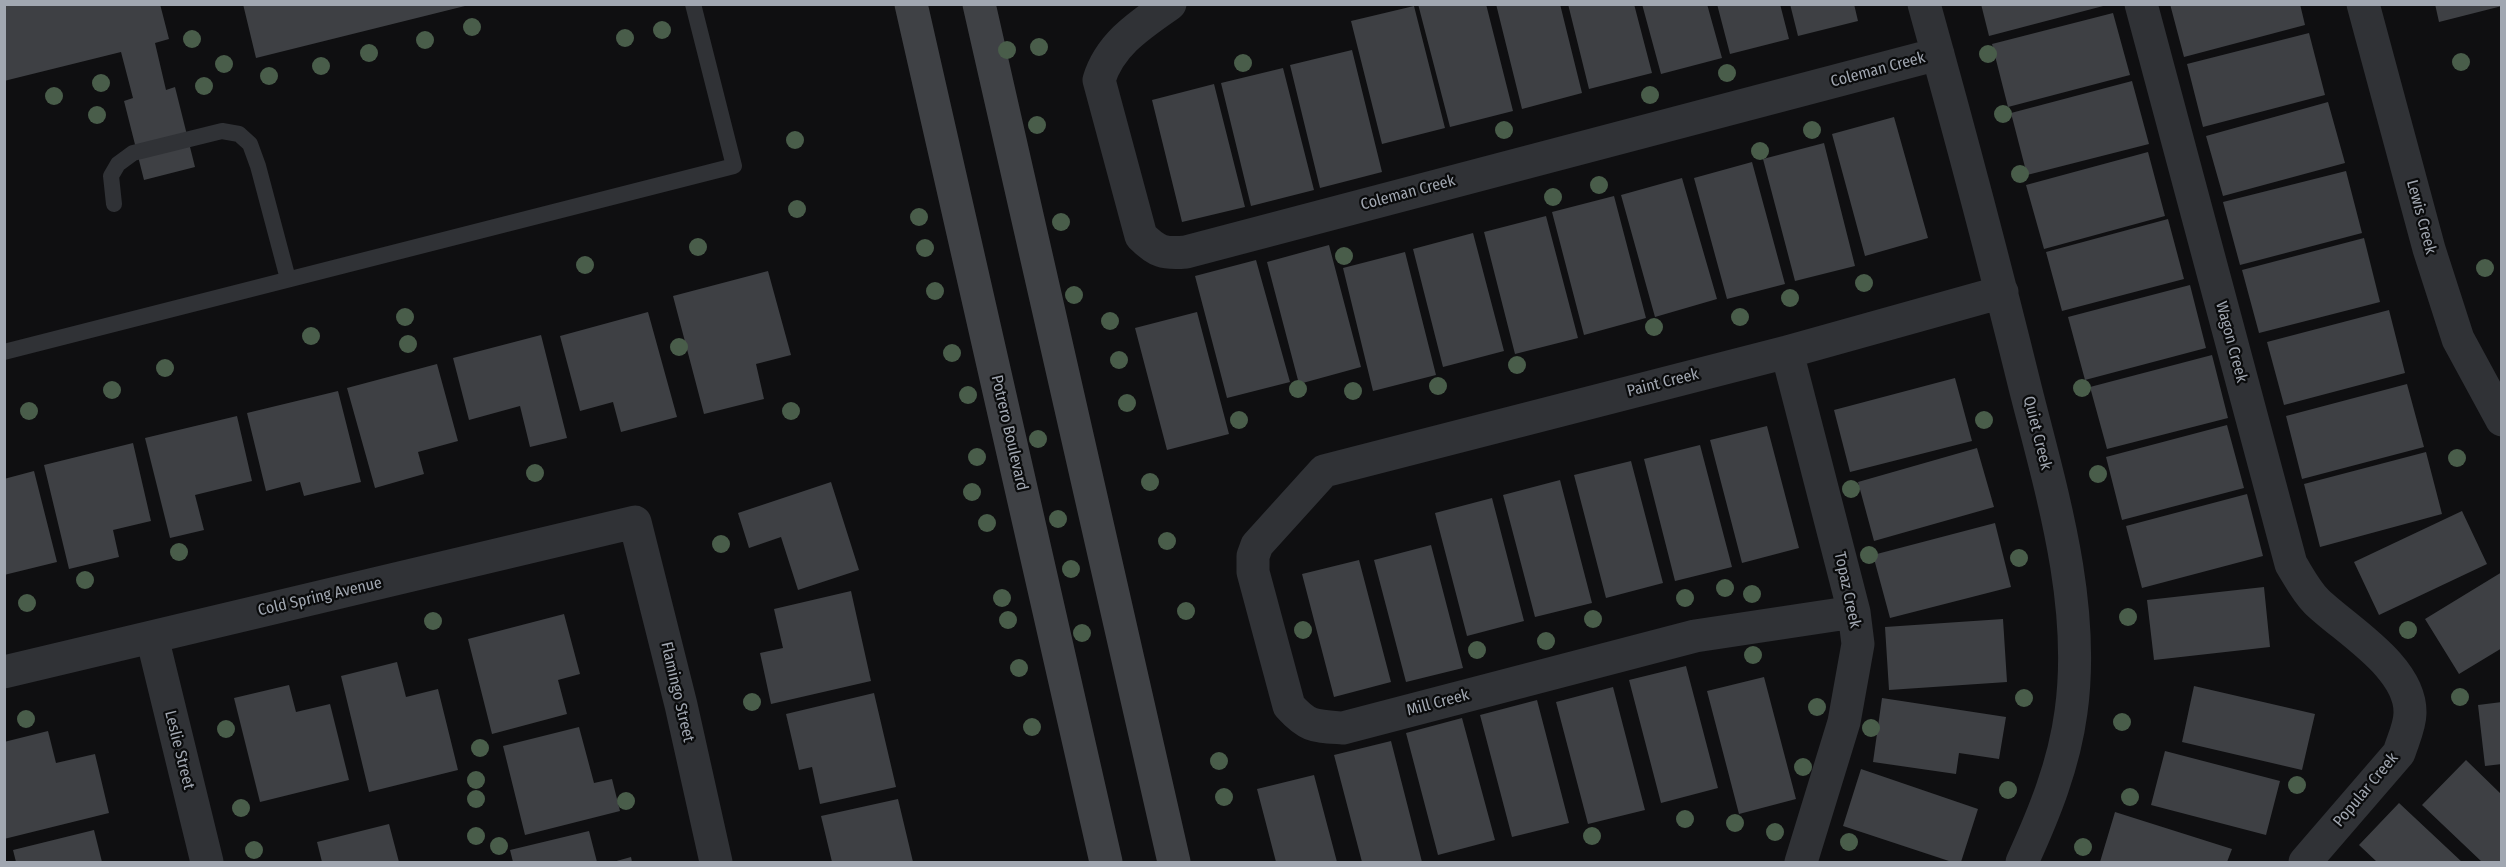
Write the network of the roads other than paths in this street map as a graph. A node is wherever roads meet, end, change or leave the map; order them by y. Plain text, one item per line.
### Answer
1 (693, 4) edge
2 (911, 4) edge
3 (980, 4) edge
4 (1170, 4) edge
5 (1924, 4) edge
6 (2140, 4) edge
7 (2363, 4) edge
8 (1938, 54) junction
9 (114, 204) dead end
10 (288, 279) junction
11 (2002, 292) junction
12 (4, 352) edge
13 (1787, 352) junction
14 (2502, 420) edge
15 (1323, 471) joint
16 (636, 522) joint
17 (1854, 612) junction
18 (152, 637) junction
19 (2374, 650) joint
20 (4, 672) edge
21 (207, 862) edge
22 (716, 862) edge
23 (1106, 862) edge
24 (1174, 862) edge
25 (1801, 862) edge
26 (2022, 862) edge
27 (2305, 862) edge

1 - 10 lane
2 - 23 street, Potrero Boulevard
3 - 24 street
4 - 8 street, Coleman Creek
5 - 8 street, Quiet Creek
6 - 19 street, Wagon Creek
7 - 14 street, Lewis Creek
8 - 11 street, Quiet Creek
9 - 10 lane
10 - 12 lane
11 - 13 street, Paint Creek
11 - 26 street, Quiet Creek
13 - 15 street, Paint Creek
13 - 17 street, Topaz Creek
15 - 17 street, Mill Creek
16 - 18 street, Cold Spring Avenue
16 - 22 street, Flamingo Street
17 - 25 street, Topaz Creek
18 - 20 street, Cold Spring Avenue
18 - 21 street, Leslie Street
19 - 27 street, Popular Creek

